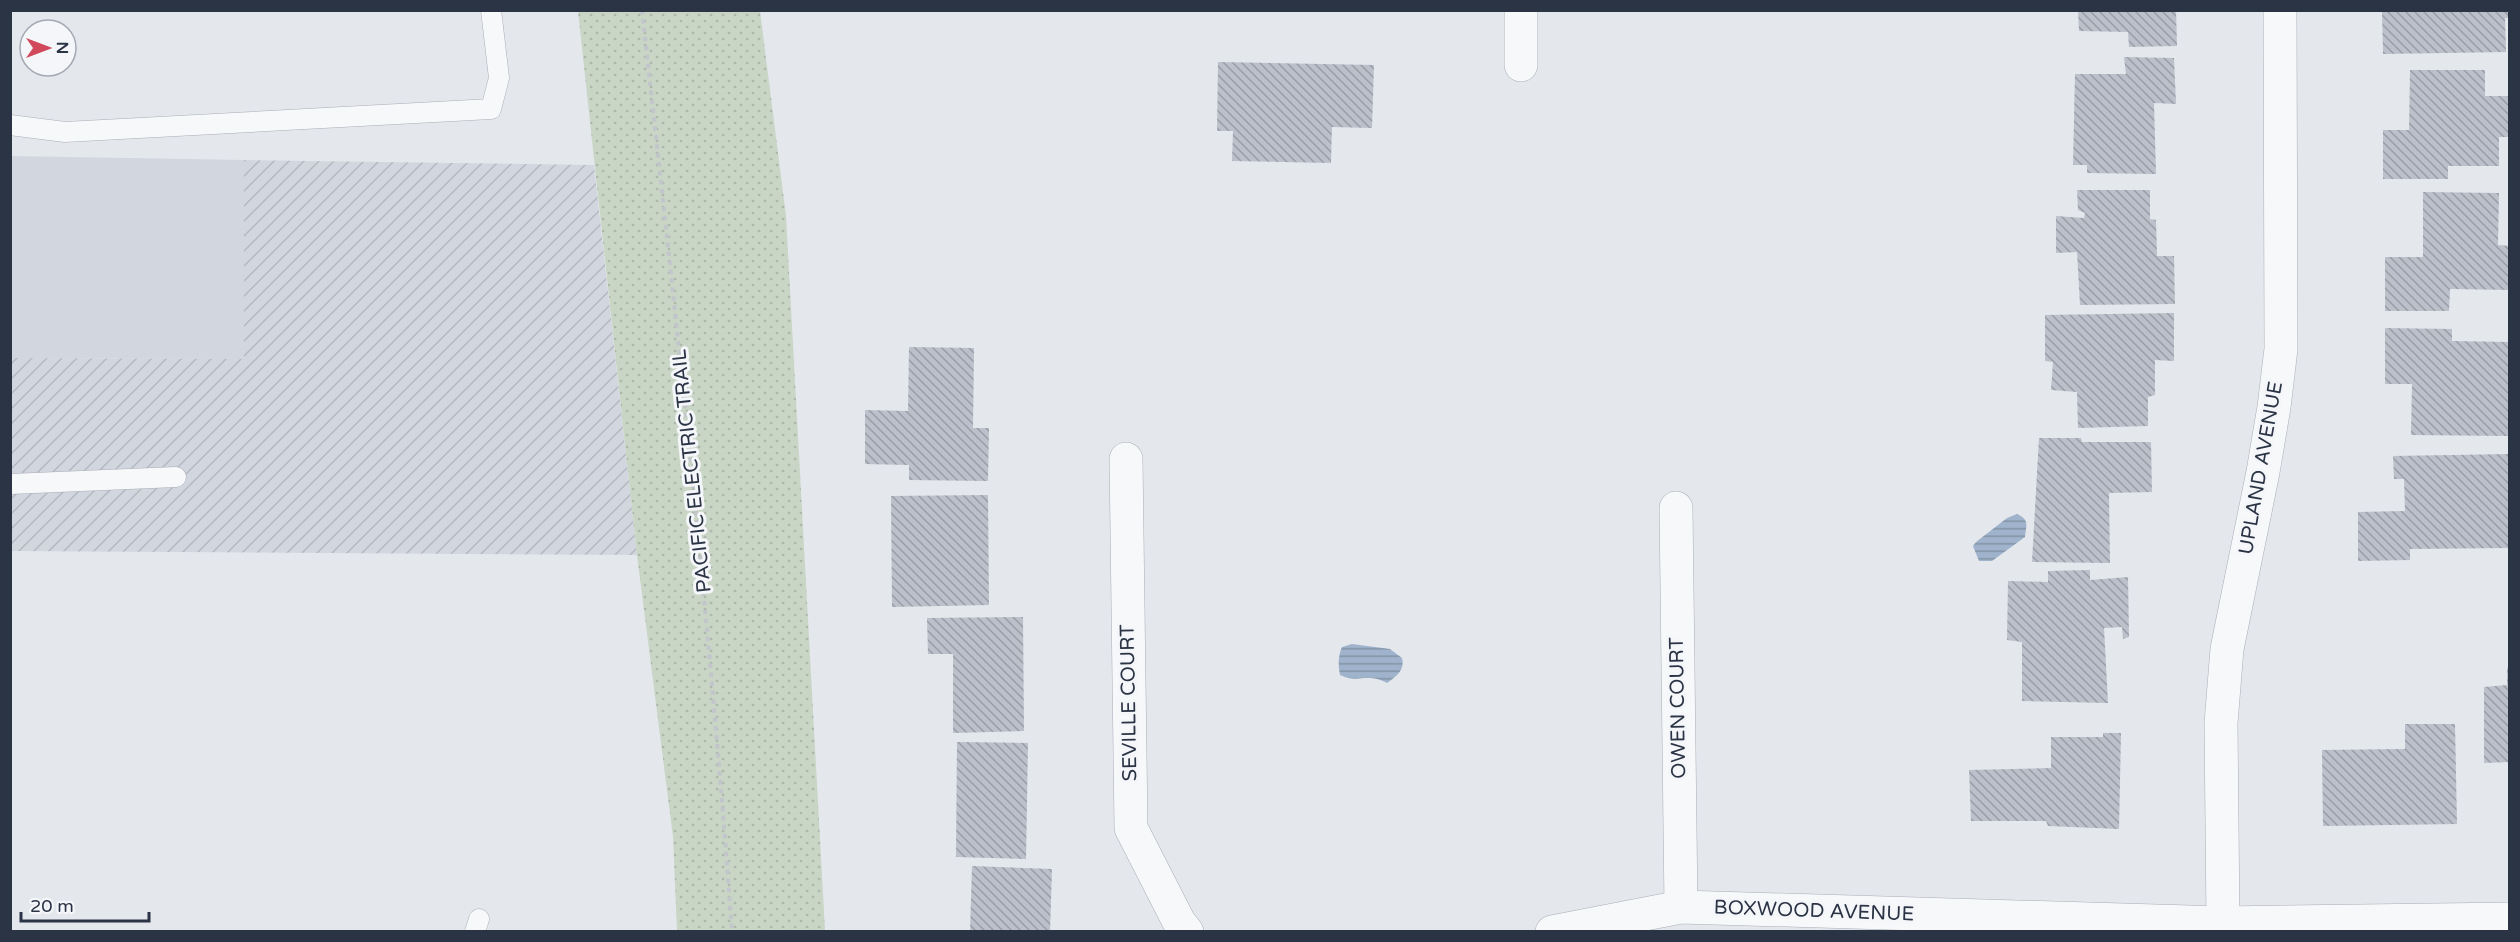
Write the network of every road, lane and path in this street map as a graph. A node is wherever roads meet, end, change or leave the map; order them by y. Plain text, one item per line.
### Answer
1 (491, 10) edge
2 (642, 10) edge
3 (1521, 10) edge
4 (2280, 10) edge
5 (1521, 65) dead end
6 (10, 125) edge
7 (1126, 459) dead end
8 (176, 477) dead end
9 (10, 484) edge
10 (1676, 508) dead end
11 (1681, 907) junction
12 (2510, 919) edge
13 (2223, 923) junction
14 (732, 932) edge
15 (1187, 932) edge
16 (1552, 932) edge

1 - 6 lane
2 - 14 path, PACIFIC ELECTRIC TRAIL
3 - 5 street
4 - 13 street, UPLAND AVENUE
7 - 15 street, SEVILLE COURT
8 - 9 lane
10 - 11 street, OWEN COURT
11 - 13 street, BOXWOOD AVENUE
11 - 16 street, BOXWOOD AVENUE
12 - 13 street, BOXWOOD AVENUE

